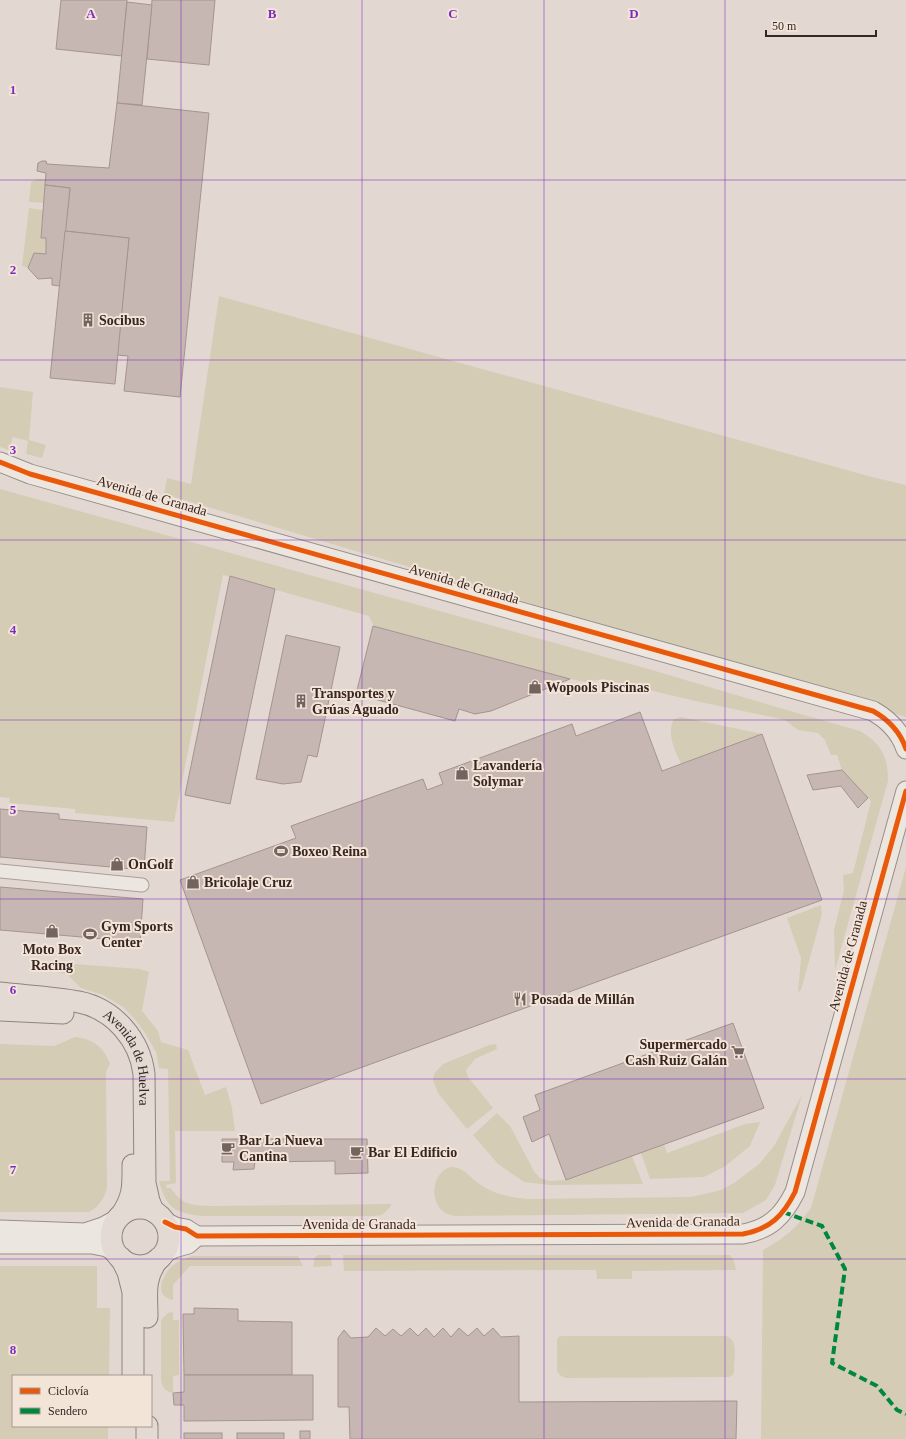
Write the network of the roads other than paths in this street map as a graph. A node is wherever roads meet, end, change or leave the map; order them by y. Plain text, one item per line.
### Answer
1 (0, 462) edge
2 (0, 472) edge
3 (30, 474) junction
4 (906, 749) edge
5 (906, 791) edge
6 (0, 871) edge
7 (142, 885) dead end
8 (0, 992) edge
9 (0, 1010) edge
10 (119, 1217) junction
11 (159, 1217) junction
12 (0, 1230) edge
13 (197, 1236) junction
14 (0, 1244) edge
15 (118, 1255) junction
16 (161, 1256) junction
17 (133, 1375) edge
18 (147, 1375) edge
19 (133, 1427) edge
20 (147, 1427) edge
21 (133, 1439) edge
22 (147, 1439) edge

1 - 3 street, Avenida de Granada
2 - 3 street, Avenida de Granada
3 - 4 street, Avenida de Granada
5 - 13 street, Avenida de Granada
6 - 7 street
8 - 11 main road, Avenida de Huelva
9 - 10 main road, Avenida de Huelva
10 - 11 main road
10 - 12 street
10 - 15 main road
11 - 13 street, Avenida de Granada
11 - 16 main road
13 - 16 street
14 - 15 street
15 - 16 main road
15 - 17 main road
16 - 18 main road
19 - 21 main road
20 - 22 main road

